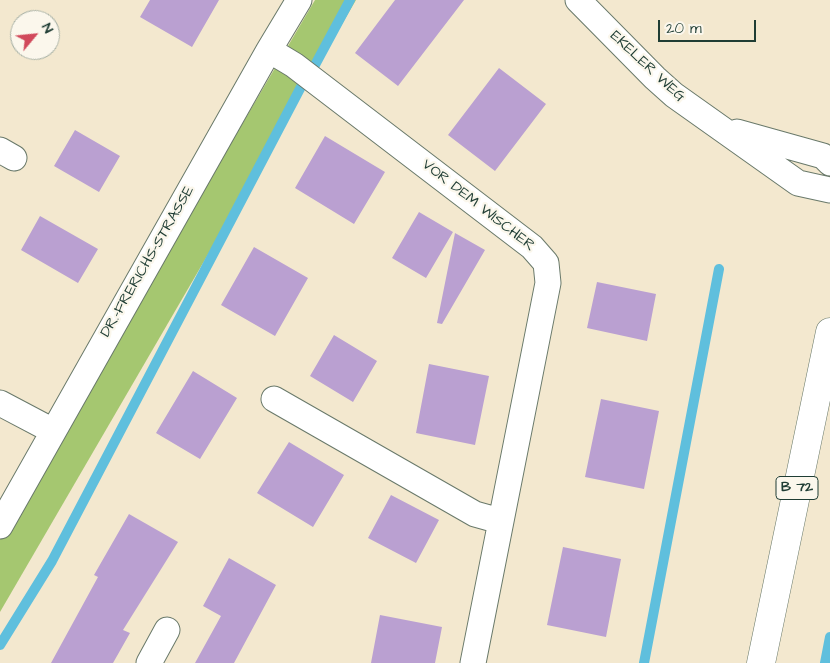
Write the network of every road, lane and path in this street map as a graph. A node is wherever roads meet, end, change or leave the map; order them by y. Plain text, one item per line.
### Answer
1 (299, 0) edge
2 (578, 0) edge
3 (269, 50) junction
4 (720, 128) junction
5 (830, 163) edge
6 (830, 190) edge
7 (830, 332) edge
8 (274, 399) dead end
9 (0, 403) edge
10 (53, 431) junction
11 (500, 521) junction
12 (0, 526) edge
13 (167, 630) dead end
14 (149, 663) edge
15 (473, 663) edge
16 (761, 663) edge

1 - 3 street, DR.-FRERICHS-STRASSE
2 - 4 street, EKELER WEG
3 - 10 street, DR.-FRERICHS-STRASSE
3 - 11 street, VOR DEM WISCHER
4 - 5 street, EKELER WEG
4 - 6 street, EKELER WEG
7 - 16 main road, B 72
8 - 11 street
9 - 10 street
10 - 12 street, DR.-FRERICHS-STRASSE
11 - 15 street, VOR DEM WISCHER
13 - 14 street

